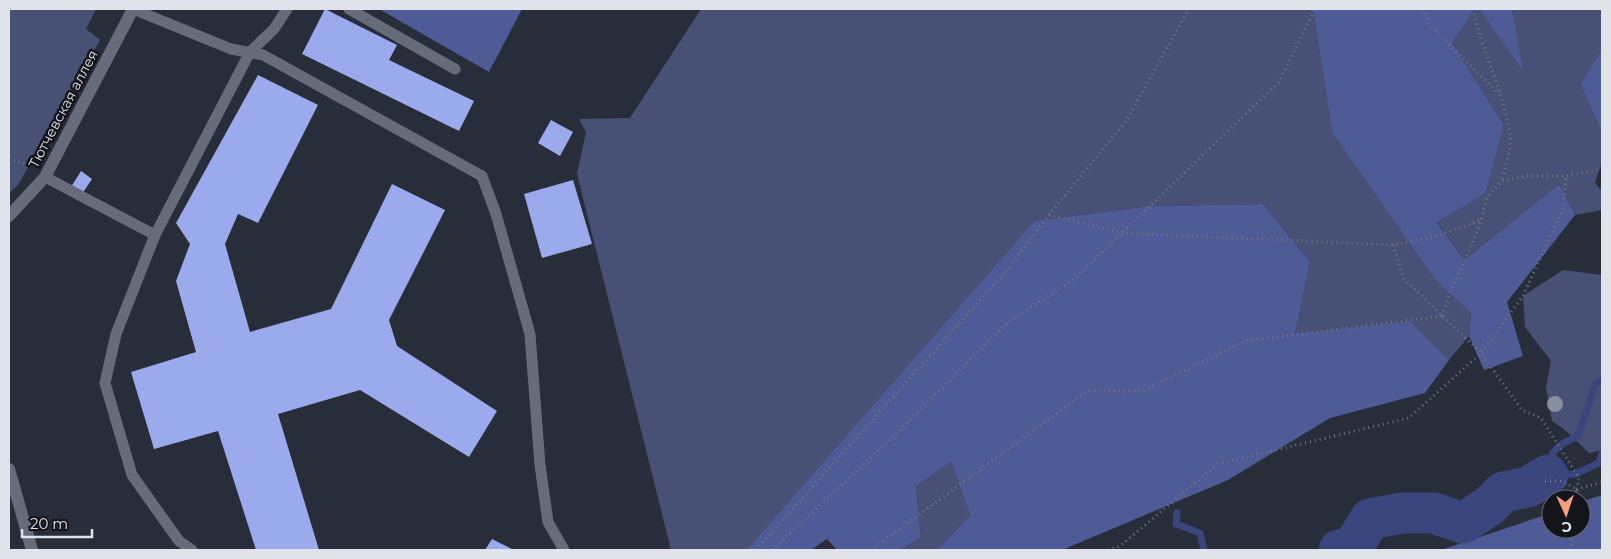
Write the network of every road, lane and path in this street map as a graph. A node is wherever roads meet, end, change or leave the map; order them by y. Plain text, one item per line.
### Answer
1 (133, 9) edge
2 (287, 9) edge
3 (349, 9) edge
4 (1189, 9) edge
5 (1315, 9) edge
6 (1423, 9) edge
7 (1473, 9) edge
8 (250, 52) junction
9 (455, 69) dead end
10 (1500, 95) junction
11 (1602, 169) edge
12 (1566, 176) junction
13 (45, 178) junction
14 (1502, 181) junction
15 (1049, 215) junction
16 (9, 216) edge
17 (1481, 220) junction
18 (1122, 233) junction
19 (155, 234) junction
20 (1393, 244) junction
21 (1442, 316) junction
22 (1481, 353) junction
23 (9, 469) edge
24 (1545, 481) dead end
25 (1602, 482) edge
26 (1577, 489) junction
27 (32, 550) edge
28 (192, 550) edge
29 (564, 550) edge
30 (756, 550) edge
31 (772, 550) edge
32 (871, 550) edge
33 (1108, 550) edge

1 - 8 lane
1 - 13 street, Тютчевская аллея
2 - 8 lane
3 - 9 lane
4 - 15 path
5 - 18 path
6 - 10 path
7 - 10 path
8 - 19 lane
8 - 29 lane
10 - 14 path
11 - 12 path
12 - 14 path
12 - 22 path
13 - 16 street, Тютчевская аллея
13 - 19 lane
14 - 17 path
15 - 18 path
15 - 30 path
17 - 20 path
17 - 21 path
18 - 20 path
18 - 31 path
19 - 28 lane
20 - 21 path
21 - 22 path
21 - 32 path
22 - 26 path
22 - 33 path
23 - 27 street
24 - 26 path
25 - 26 path

